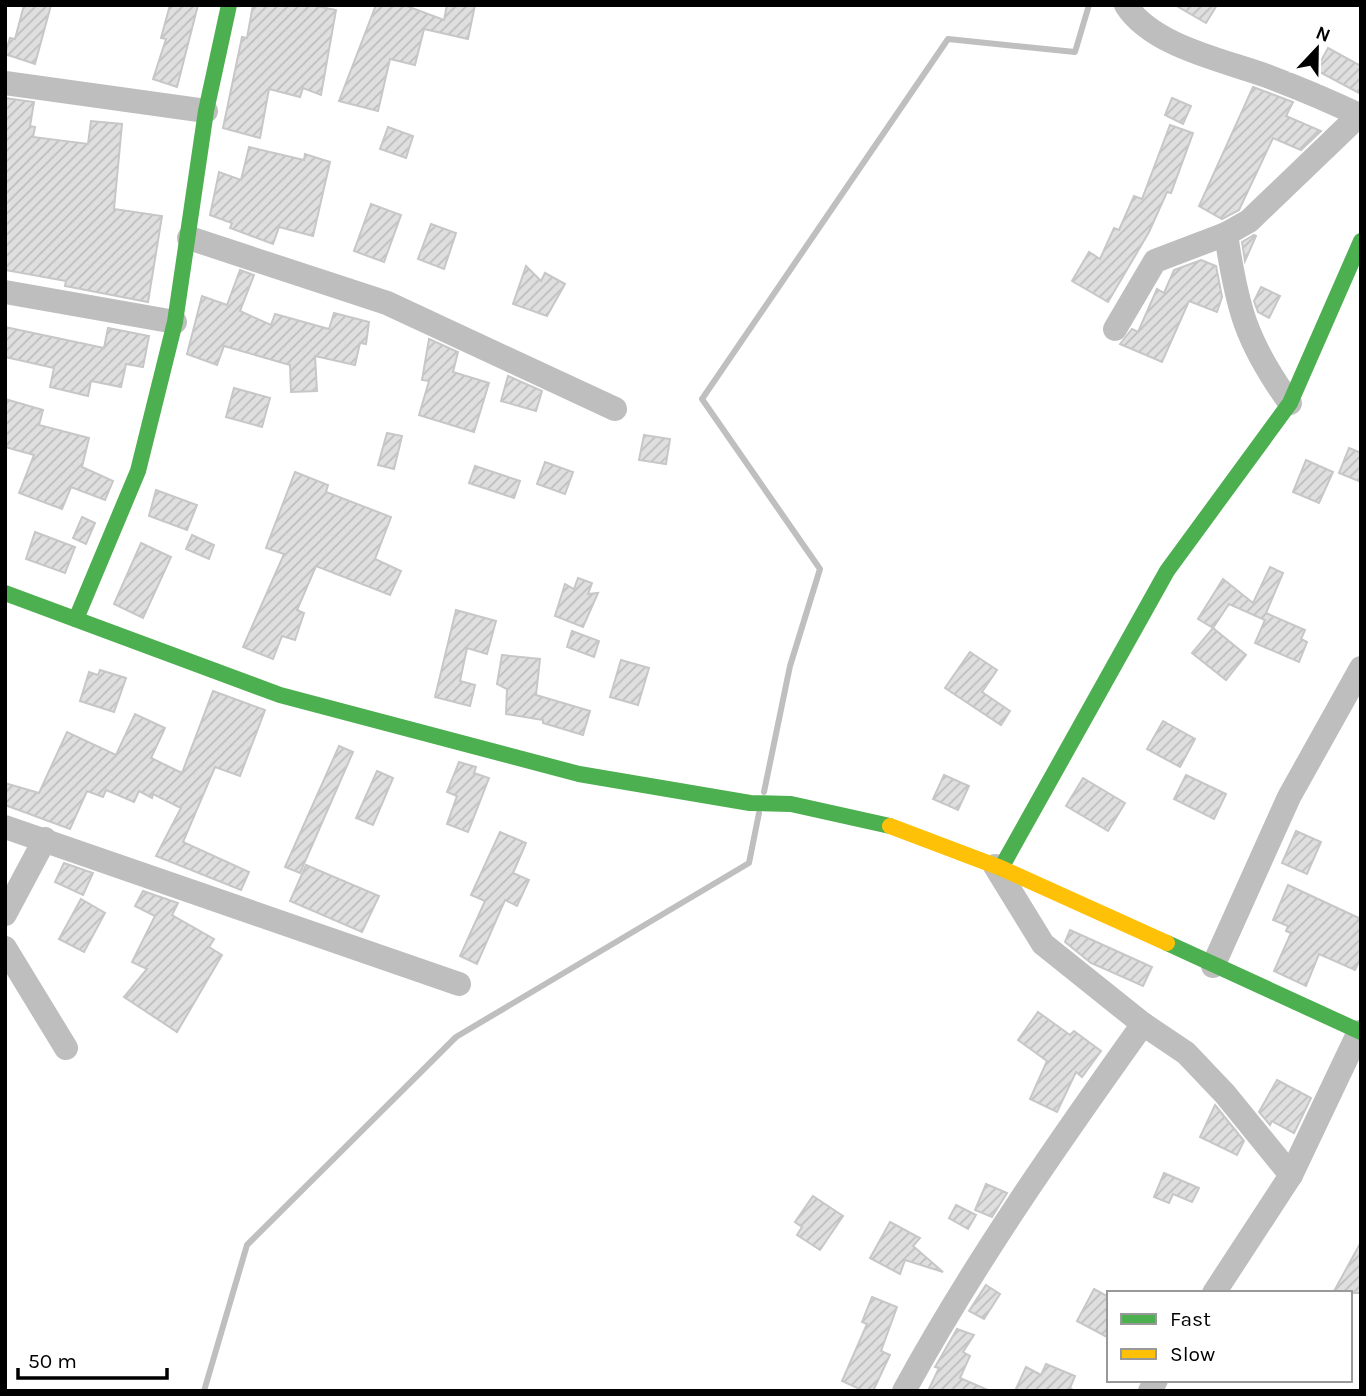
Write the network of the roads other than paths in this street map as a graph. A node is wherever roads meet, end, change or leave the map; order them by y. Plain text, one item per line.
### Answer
1 (229, 5) edge
2 (1126, 5) edge
3 (1214, 59) junction
4 (5, 83) edge
5 (206, 111) junction
6 (1355, 120) edge
7 (1226, 234) junction
8 (189, 238) junction
9 (1361, 241) edge
10 (5, 292) edge
11 (176, 322) junction
12 (1115, 329) dead end
13 (1290, 403) junction
14 (615, 409) dead end
15 (5, 593) edge
16 (76, 619) junction
17 (1361, 668) edge
18 (5, 827) edge
19 (45, 839) junction
20 (998, 867) junction
21 (5, 914) edge
22 (5, 948) edge
23 (1213, 966) junction
24 (459, 984) dead end
25 (1143, 1024) junction
26 (1360, 1032) edge
27 (65, 1048) dead end
28 (1291, 1175) junction
29 (1215, 1291) edge
30 (904, 1391) edge

1 - 5 street
2 - 3 street
3 - 6 street
3 - 6 street
4 - 5 street
5 - 8 street
6 - 7 street
7 - 12 street
7 - 13 street
8 - 11 street
8 - 14 street
9 - 13 street
10 - 11 street
11 - 16 street
13 - 20 street
15 - 16 street
16 - 20 street
17 - 23 street
18 - 19 street
19 - 21 street
19 - 24 street
20 - 23 street
20 - 25 street
22 - 27 street
23 - 26 street
25 - 28 street
25 - 30 street
26 - 28 street
28 - 29 street

